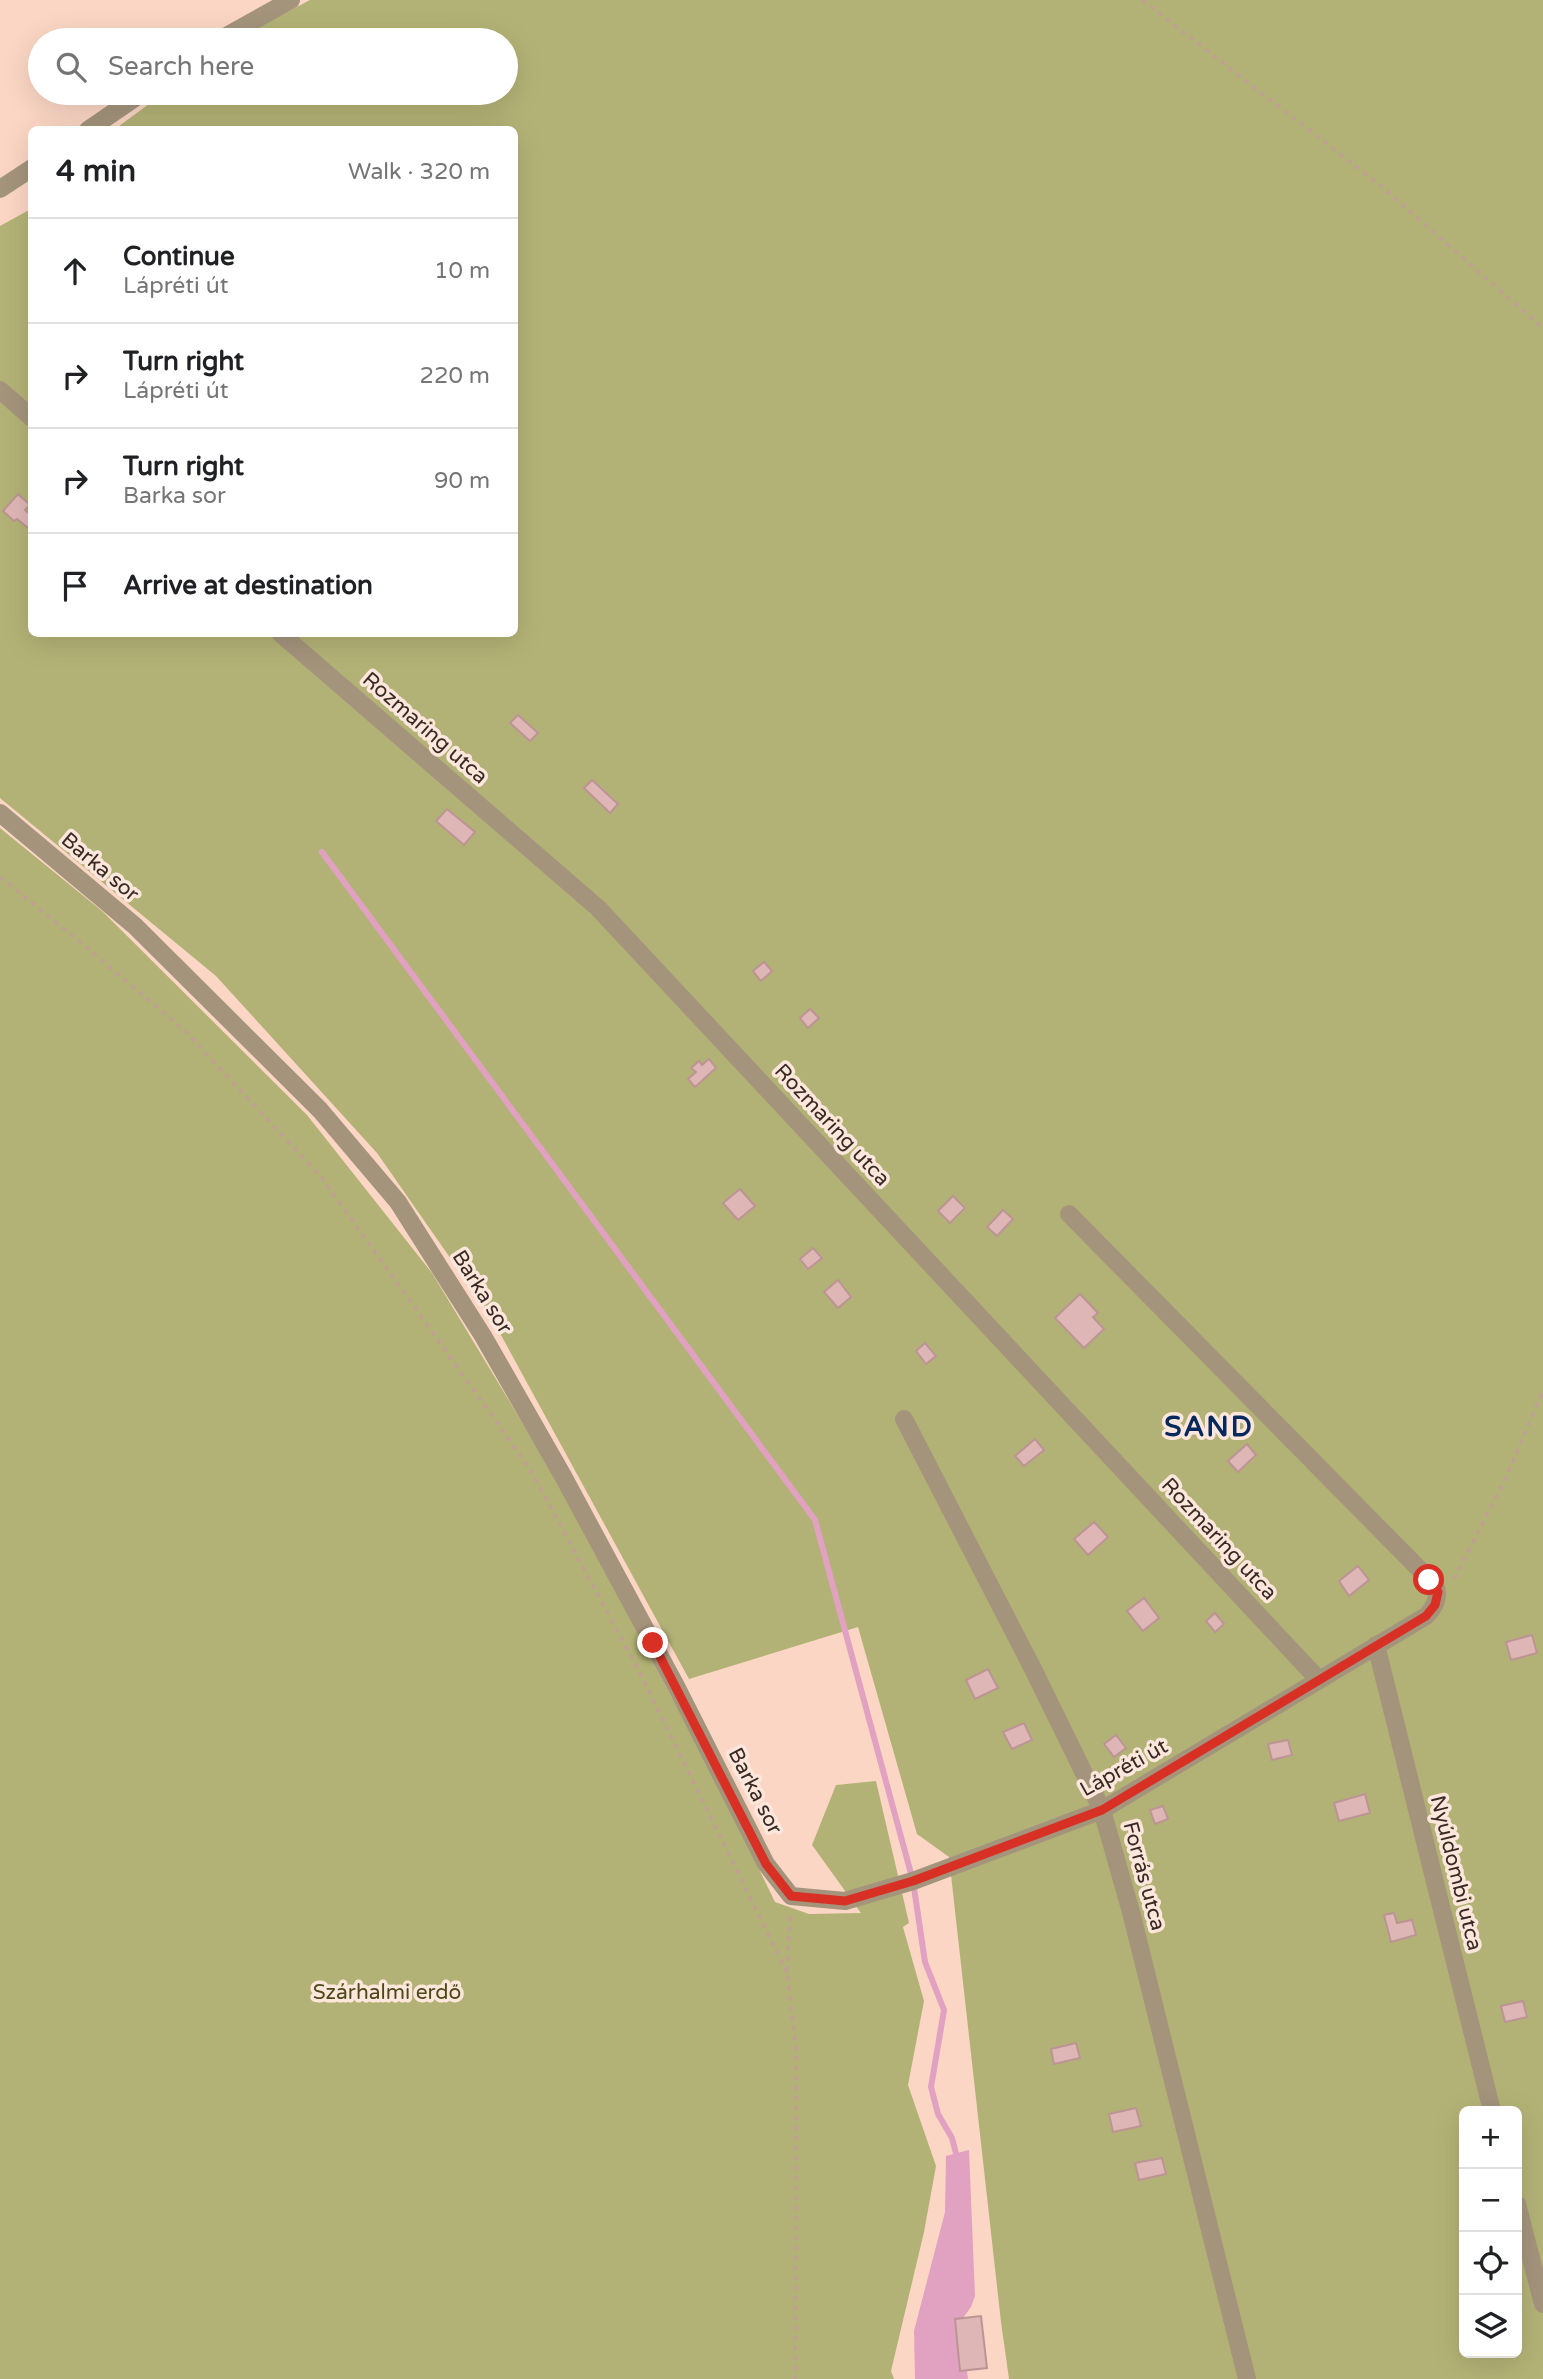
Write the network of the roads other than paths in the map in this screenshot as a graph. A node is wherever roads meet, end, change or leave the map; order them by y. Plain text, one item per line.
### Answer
1 (291, 0) edge
2 (241, 28) edge
3 (124, 105) edge
4 (94, 126) edge
5 (28, 171) edge
6 (0, 189) edge
7 (0, 390) edge
8 (28, 414) edge
9 (284, 637) edge
10 (0, 813) edge
11 (1069, 1214) dead end
12 (904, 1419) dead end
13 (1376, 1645) junction
14 (1318, 1679) junction
15 (1102, 1810) junction
16 (791, 1896) joint
17 (1491, 2106) edge
18 (1522, 2223) edge
19 (1543, 2304) edge
20 (1247, 2379) edge

1 - 2 street
3 - 4 street
5 - 6 street
7 - 8 street
9 - 14 street, Rozmaring utca
10 - 16 street, Barka sor
11 - 13 street, Lápréti út
12 - 15 street, Forrás utca
13 - 14 street, Lápréti út
13 - 17 street, Nyúldombi utca
14 - 15 street, Lápréti út
15 - 16 street, Lápréti út
15 - 20 street, Forrás utca
18 - 19 street

